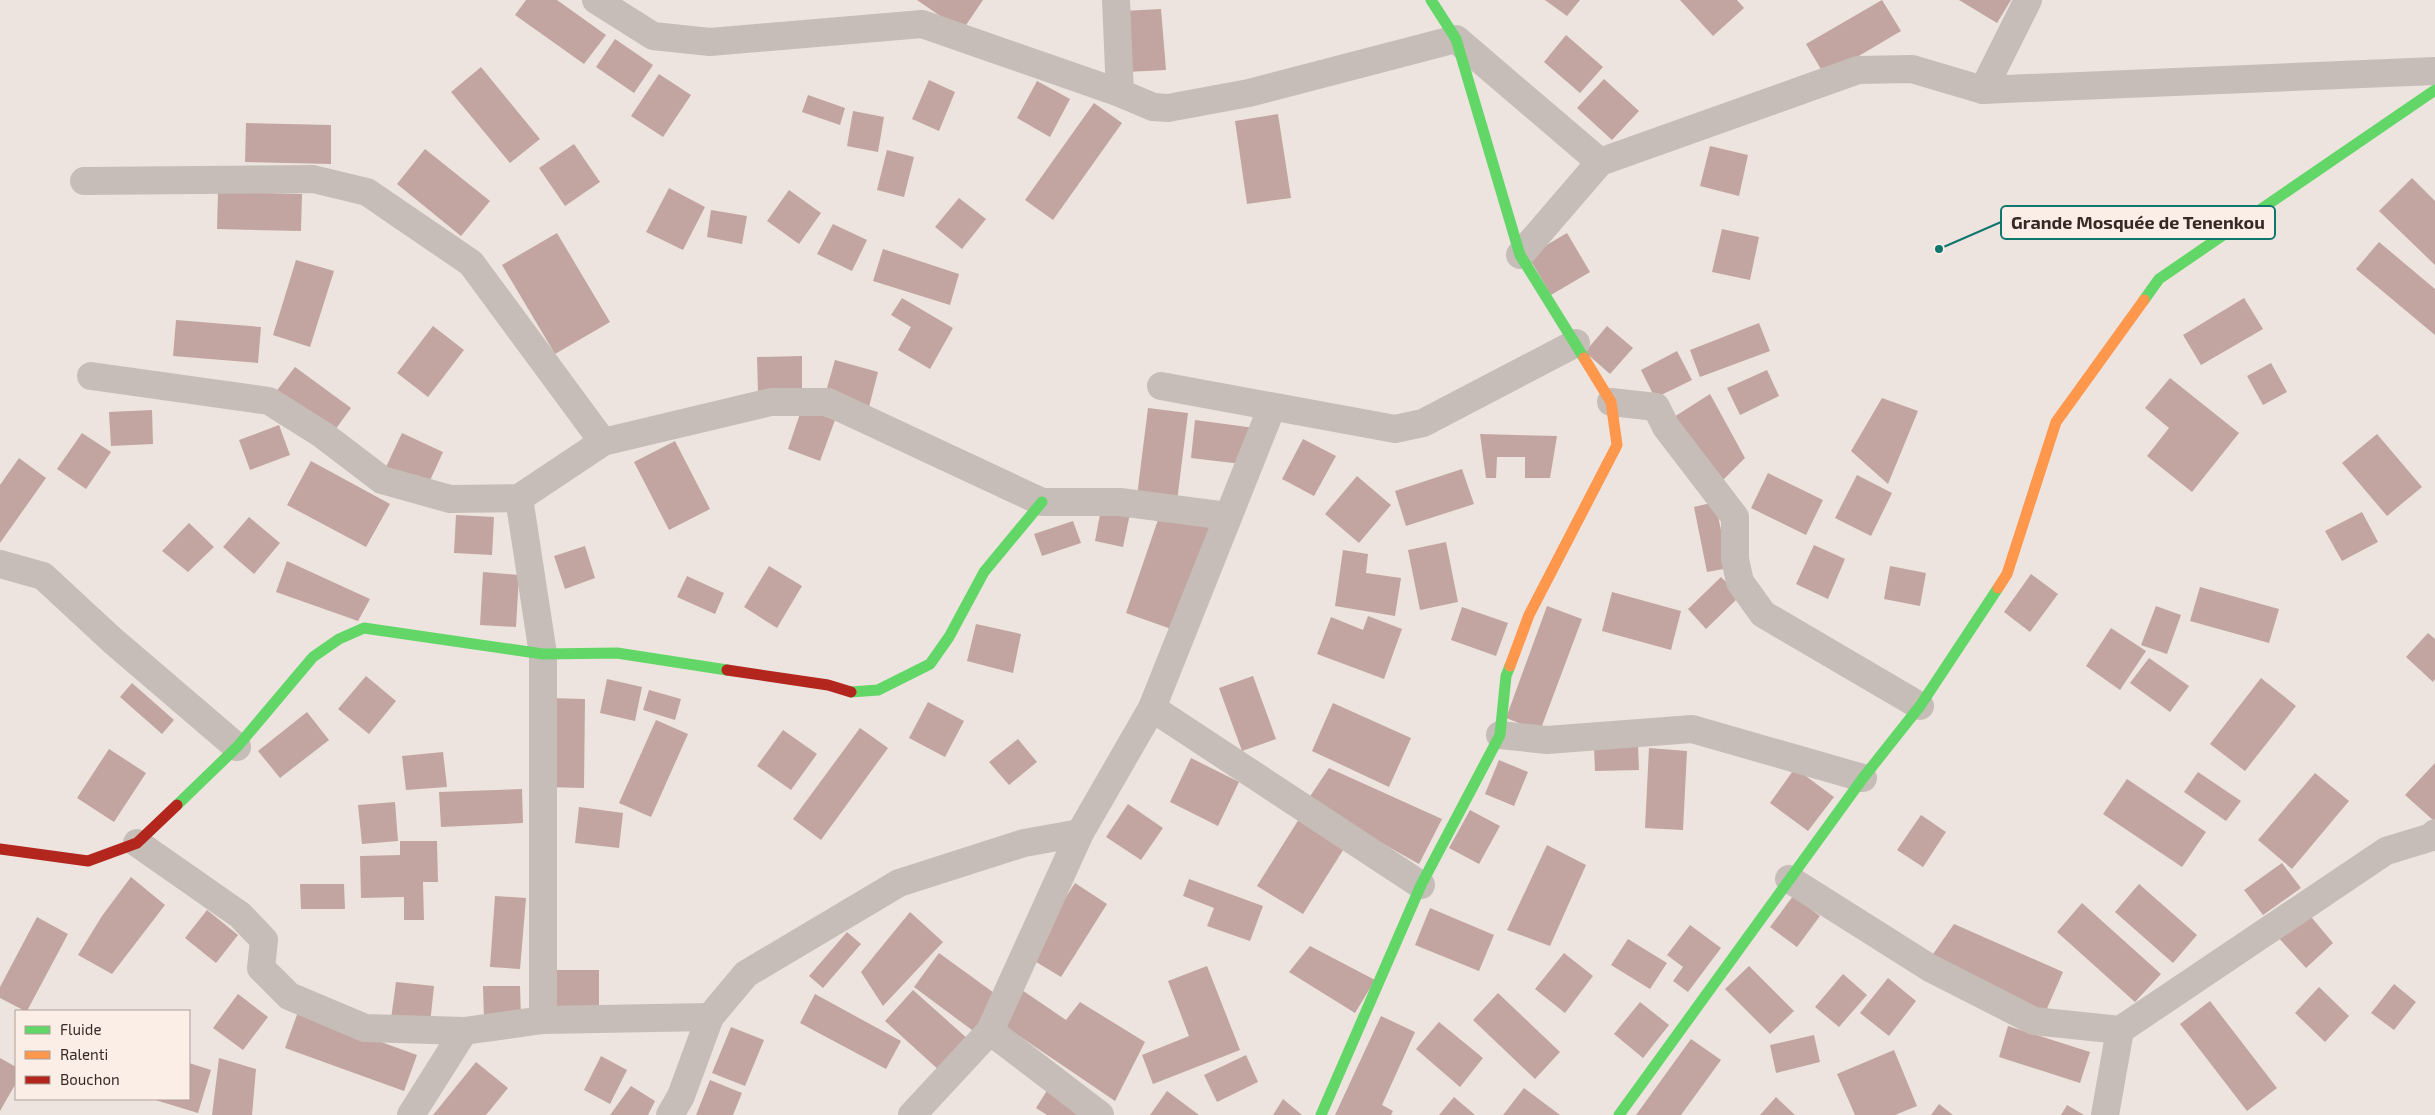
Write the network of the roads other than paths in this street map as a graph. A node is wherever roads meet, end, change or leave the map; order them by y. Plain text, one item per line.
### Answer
1 (596, 0) edge
2 (1116, 0) edge
3 (1431, 0) edge
4 (2028, 0) edge
5 (1456, 39) junction
6 (2435, 71) edge
7 (1983, 90) junction
8 (2435, 90) edge
9 (1120, 93) junction
10 (1600, 162) junction
11 (84, 181) dead end
12 (1520, 255) junction
13 (1576, 343) junction
14 (90, 376) dead end
15 (1161, 386) dead end
16 (1611, 402) junction
17 (1272, 407) junction
18 (603, 442) junction
19 (520, 498) junction
20 (1042, 502) junction
21 (1227, 516) junction
22 (0, 564) edge
23 (543, 654) junction
24 (1920, 706) junction
25 (1152, 708) junction
26 (1500, 735) junction
27 (238, 747) junction
28 (1863, 778) junction
29 (1080, 833) junction
30 (2435, 833) edge
31 (137, 843) junction
32 (0, 849) edge
33 (1789, 879) junction
34 (1421, 885) junction
35 (710, 1017) junction
36 (542, 1020) junction
37 (990, 1030) junction
38 (2120, 1030) junction
39 (464, 1031) junction
40 (411, 1115) edge
41 (670, 1115) edge
42 (912, 1115) edge
43 (1100, 1115) edge
44 (1321, 1115) edge
45 (1619, 1115) edge
46 (2105, 1115) edge

1 - 9 street
2 - 9 street
3 - 5 street
4 - 7 street
5 - 9 street
5 - 10 street
5 - 12 street
6 - 7 street
7 - 10 street
8 - 24 street
10 - 12 street
11 - 18 street
12 - 13 street
13 - 16 street
13 - 17 street
14 - 19 street
15 - 17 street
16 - 24 street
16 - 26 street
17 - 21 street
18 - 19 street
18 - 20 street
19 - 23 street
20 - 21 street
20 - 23 street
21 - 25 street
22 - 27 street
23 - 27 street
23 - 36 street
24 - 28 street
25 - 29 street
25 - 34 street
26 - 28 street
26 - 34 street
27 - 31 street
28 - 33 street
29 - 35 street
29 - 37 street
30 - 38 street
31 - 32 street
31 - 39 street
33 - 38 street
33 - 45 street
34 - 44 street
35 - 36 street
35 - 41 street
36 - 39 street
37 - 42 street
37 - 43 street
38 - 46 street
39 - 40 street

